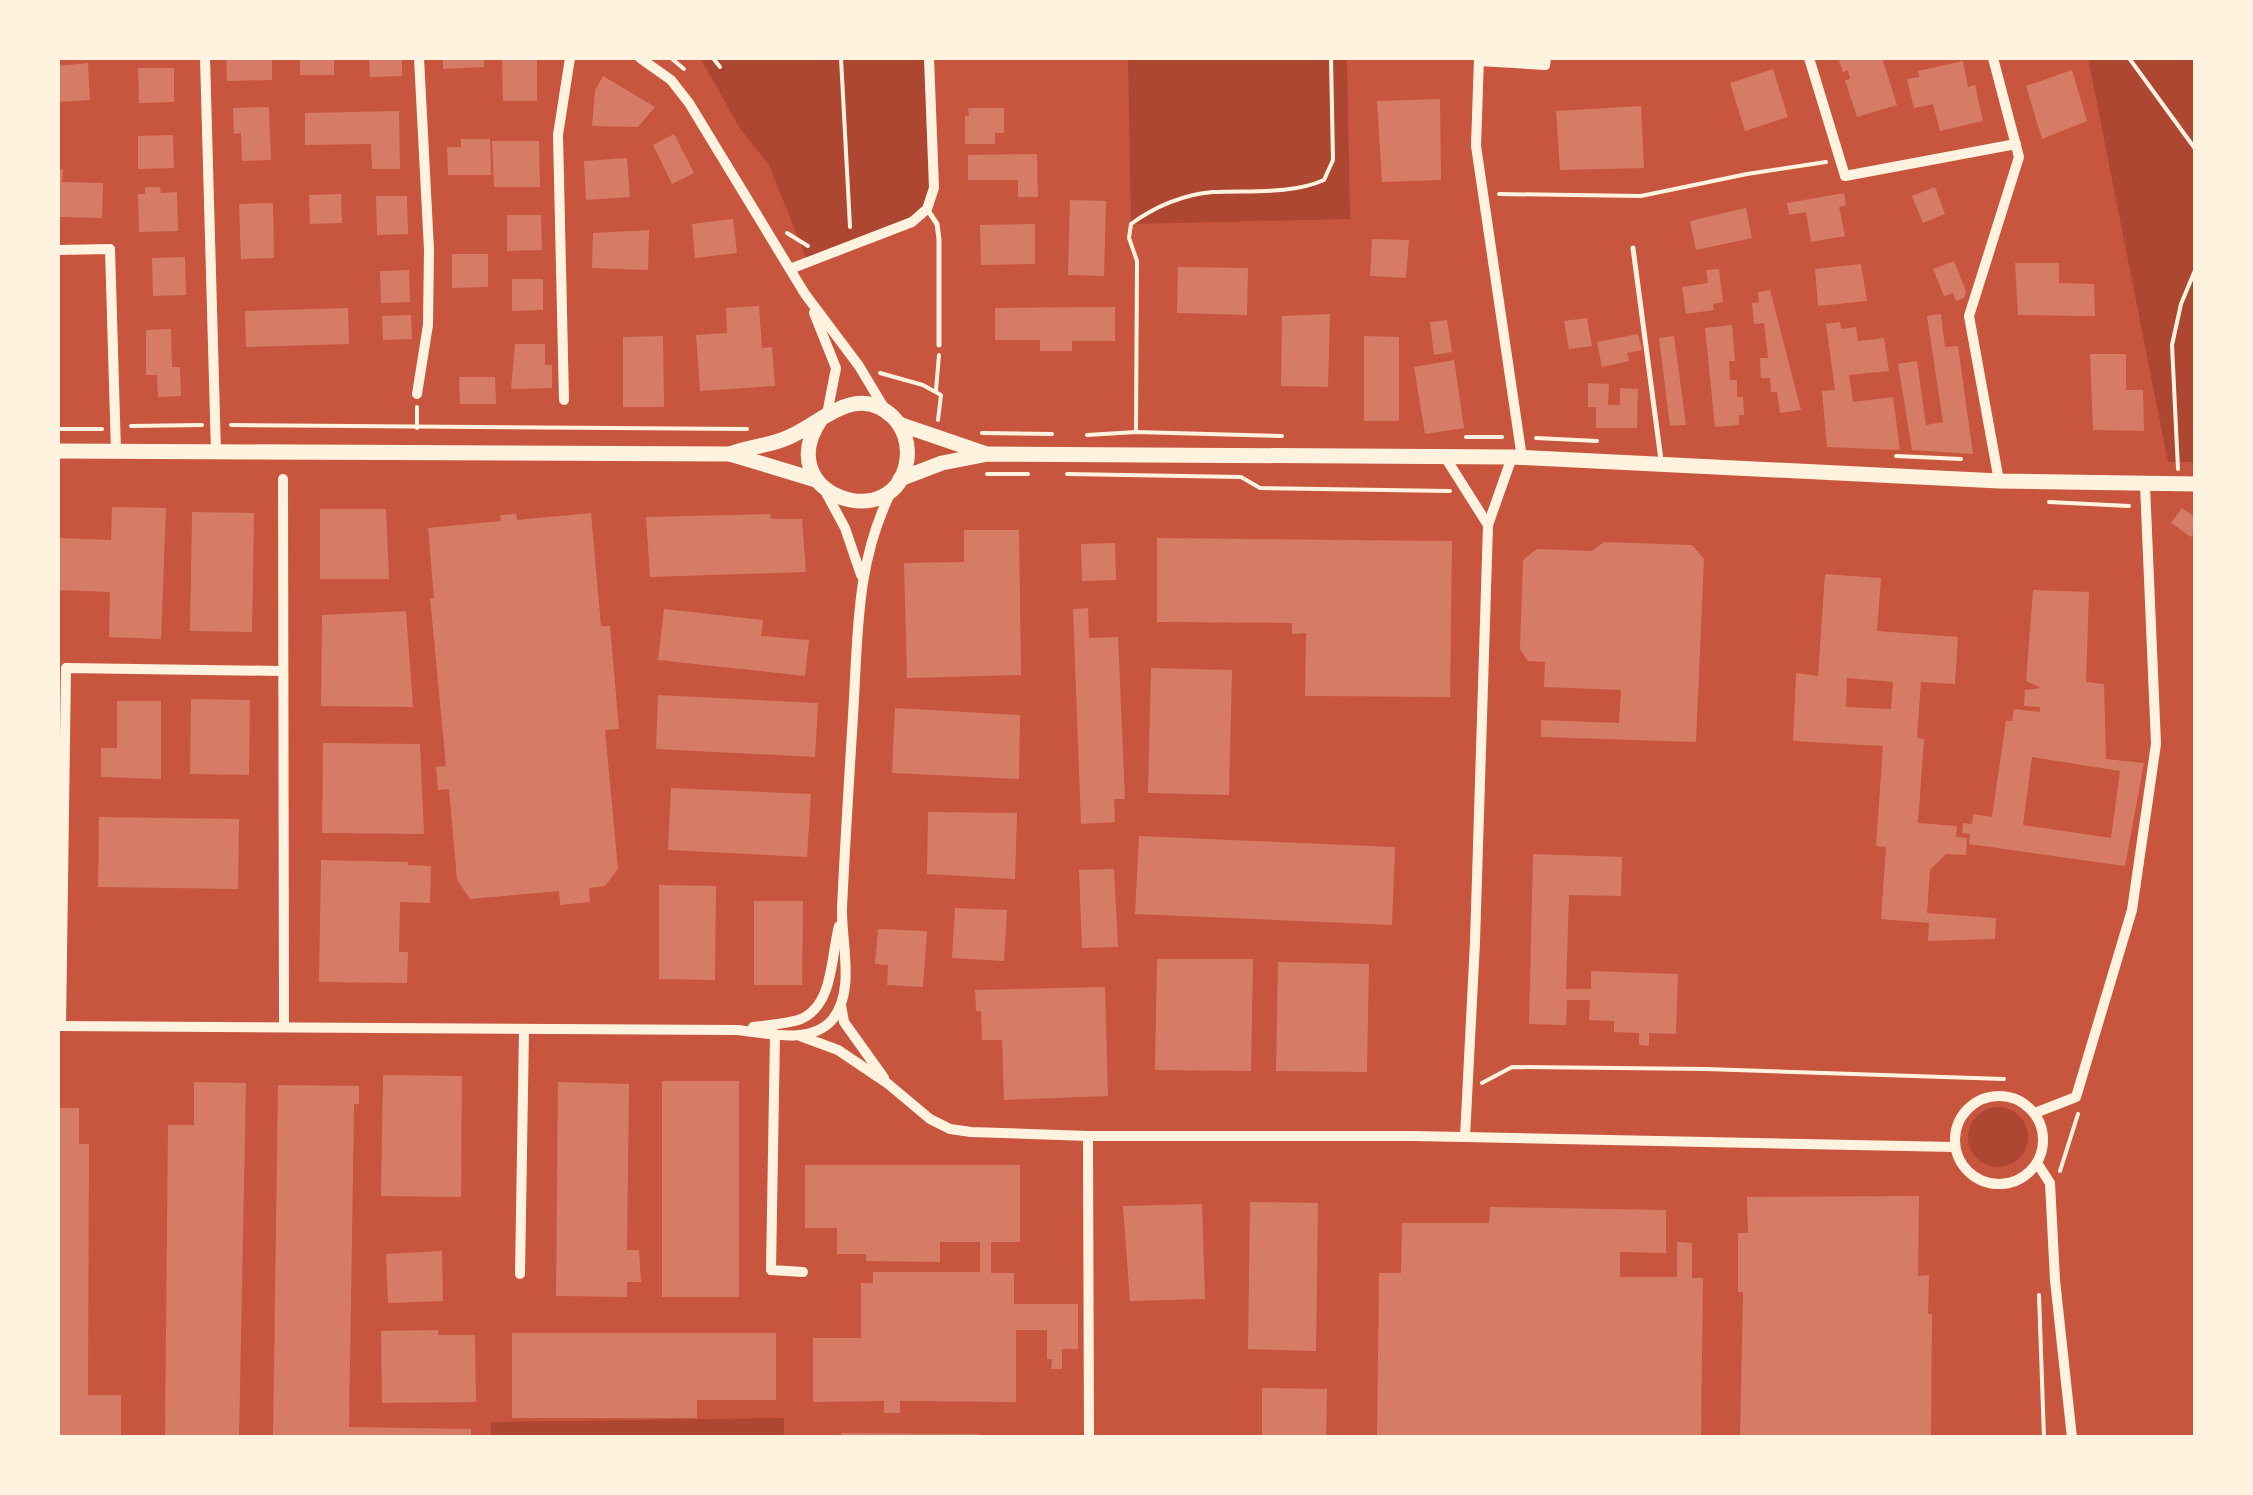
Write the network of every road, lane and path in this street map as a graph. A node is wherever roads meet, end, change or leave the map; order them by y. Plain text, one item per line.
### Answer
1 (205, 58) edge
2 (420, 58) edge
3 (570, 58) edge
4 (640, 58) edge
5 (713, 58) edge
6 (841, 58) edge
7 (929, 58) edge
8 (1332, 58) edge
9 (1546, 58) edge
10 (1809, 58) edge
11 (1993, 58) edge
12 (2129, 58) edge
13 (1479, 59) edge
14 (720, 66) dead end
15 (2016, 144) junction
16 (2196, 150) edge
17 (1841, 160) junction
18 (1484, 195) junction
19 (927, 209) junction
20 (851, 247) junction
21 (1632, 248) dead end
22 (58, 250) edge
23 (2196, 268) edge
24 (790, 269) junction
25 (806, 294) junction
26 (939, 346) joint
27 (935, 392) dead end
28 (417, 394) dead end
29 (564, 400) dead end
30 (887, 412) junction
31 (824, 416) junction
32 (899, 424) junction
33 (214, 425) junction
34 (115, 426) junction
35 (58, 429) edge
36 (752, 429) dead end
37 (1136, 432) dead end
38 (58, 451) edge
39 (116, 452) junction
40 (216, 453) junction
41 (730, 454) junction
42 (988, 454) junction
43 (1446, 457) junction
44 (1517, 458) junction
45 (1661, 464) junction
46 (283, 479) dead end
47 (2000, 482) junction
48 (897, 483) junction
49 (820, 484) junction
50 (2187, 484) edge
51 (2144, 485) junction
52 (1488, 524) junction
53 (862, 575) junction
54 (282, 671) junction
55 (842, 914) junction
56 (842, 1005) junction
57 (59, 1026) edge
58 (284, 1026) junction
59 (524, 1029) junction
60 (738, 1030) junction
61 (775, 1034) junction
62 (799, 1035) junction
63 (2004, 1080) dead end
64 (887, 1084) junction
65 (1467, 1090) junction
66 (2035, 1113) junction
67 (1088, 1136) junction
68 (1465, 1137) junction
69 (1955, 1147) junction
70 (2038, 1163) junction
71 (802, 1272) dead end
72 (520, 1274) dead end
73 (1089, 1438) edge
74 (2072, 1438) edge

1 - 33 street
2 - 28 street
3 - 29 street
4 - 24 street
5 - 14 path
6 - 20 path
7 - 19 street
8 - 37 path
9 - 13 street
10 - 17 street
11 - 15 street
12 - 16 path
13 - 18 street
15 - 17 street
15 - 47 street
17 - 18 path
18 - 44 street
19 - 20 street
19 - 26 lane
20 - 24 street
21 - 45 lane
22 - 34 street
23 - 50 path
24 - 25 street
25 - 30 street
25 - 31 street
26 - 27 path
30 - 31 main road
30 - 32 main road
31 - 41 main road
31 - 49 main road
32 - 42 main road
32 - 48 main road
33 - 34 path
33 - 36 path
33 - 40 street
34 - 35 path
34 - 39 street
38 - 39 main road
39 - 40 main road
40 - 41 main road
41 - 49 main road
42 - 43 main road
42 - 48 main road
43 - 44 main road
43 - 52 street
44 - 45 main road
44 - 52 street
45 - 47 main road
46 - 54 street
47 - 51 main road
48 - 49 main road
48 - 53 street
49 - 53 street
50 - 51 main road
51 - 66 street
52 - 65 street
53 - 55 street
54 - 57 street
54 - 58 street
55 - 56 street
55 - 60 street
56 - 62 street
56 - 64 street
57 - 58 street
58 - 59 street
59 - 60 street
59 - 72 street
60 - 61 street
61 - 62 street
61 - 71 street
62 - 64 street
63 - 65 path
64 - 67 street
65 - 68 street
66 - 69 street
66 - 70 street
67 - 68 street
67 - 73 street
68 - 69 street
69 - 70 street
70 - 74 street

